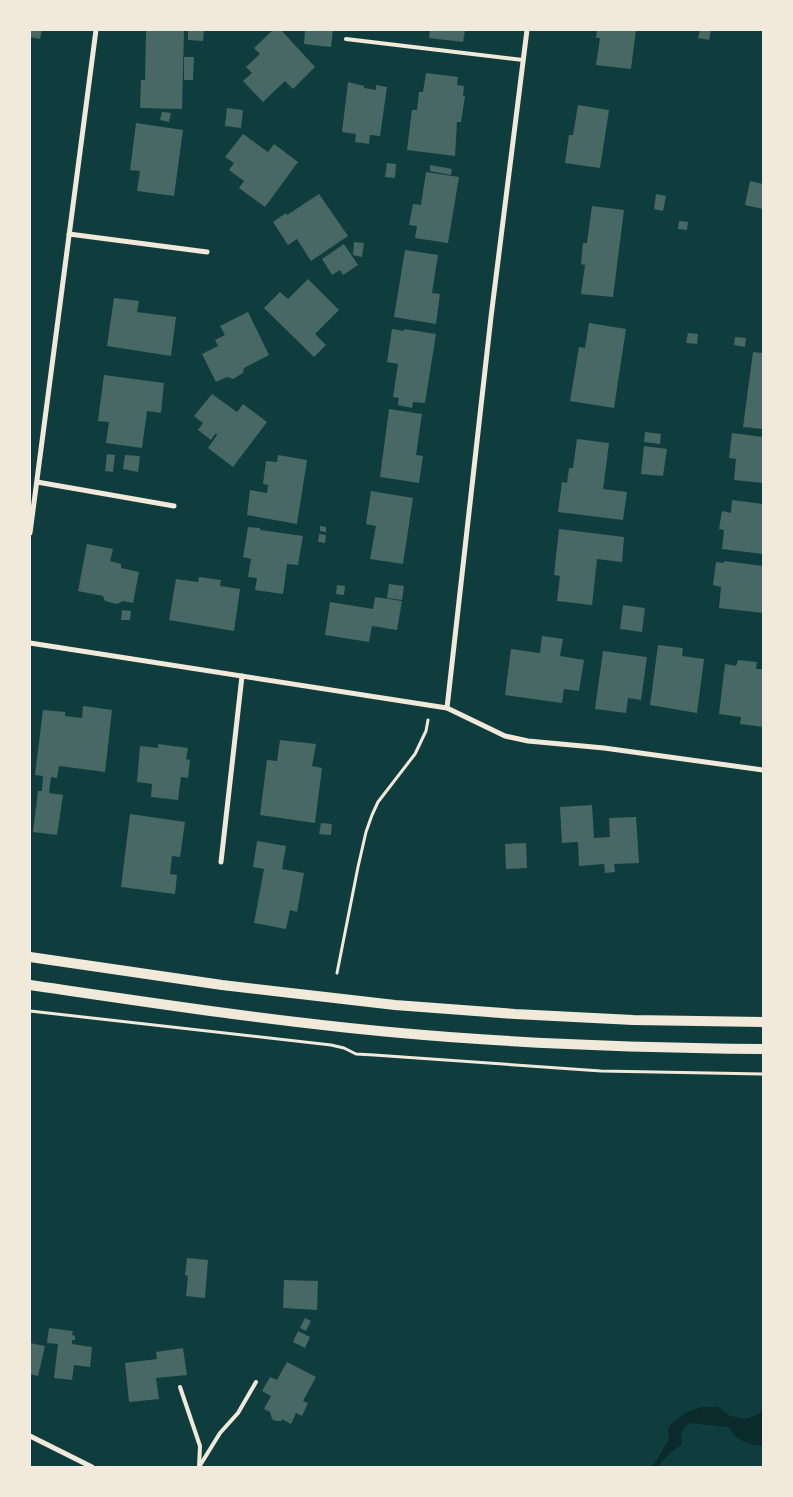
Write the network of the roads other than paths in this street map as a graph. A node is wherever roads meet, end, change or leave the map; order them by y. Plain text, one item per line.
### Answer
1 (96, 30) edge
2 (527, 30) edge
3 (346, 39) dead end
4 (523, 60) junction
5 (69, 234) junction
6 (207, 252) dead end
7 (37, 482) junction
8 (174, 506) dead end
9 (30, 533) edge
10 (30, 643) edge
11 (242, 676) junction
12 (447, 708) junction
13 (763, 770) edge
14 (221, 862) dead end
15 (30, 957) edge
16 (30, 985) edge
17 (763, 1022) edge
18 (763, 1050) edge
19 (256, 1382) dead end
20 (180, 1387) dead end
21 (30, 1436) edge
22 (92, 1467) edge
23 (199, 1467) edge

1 - 5 street
2 - 4 street
3 - 4 lane
4 - 12 street
5 - 6 street
5 - 7 street
7 - 8 street
7 - 9 street
10 - 11 street
11 - 12 street
11 - 14 street
12 - 13 street
15 - 17 main road
16 - 18 main road
19 - 23 lane
20 - 23 lane
21 - 22 street

